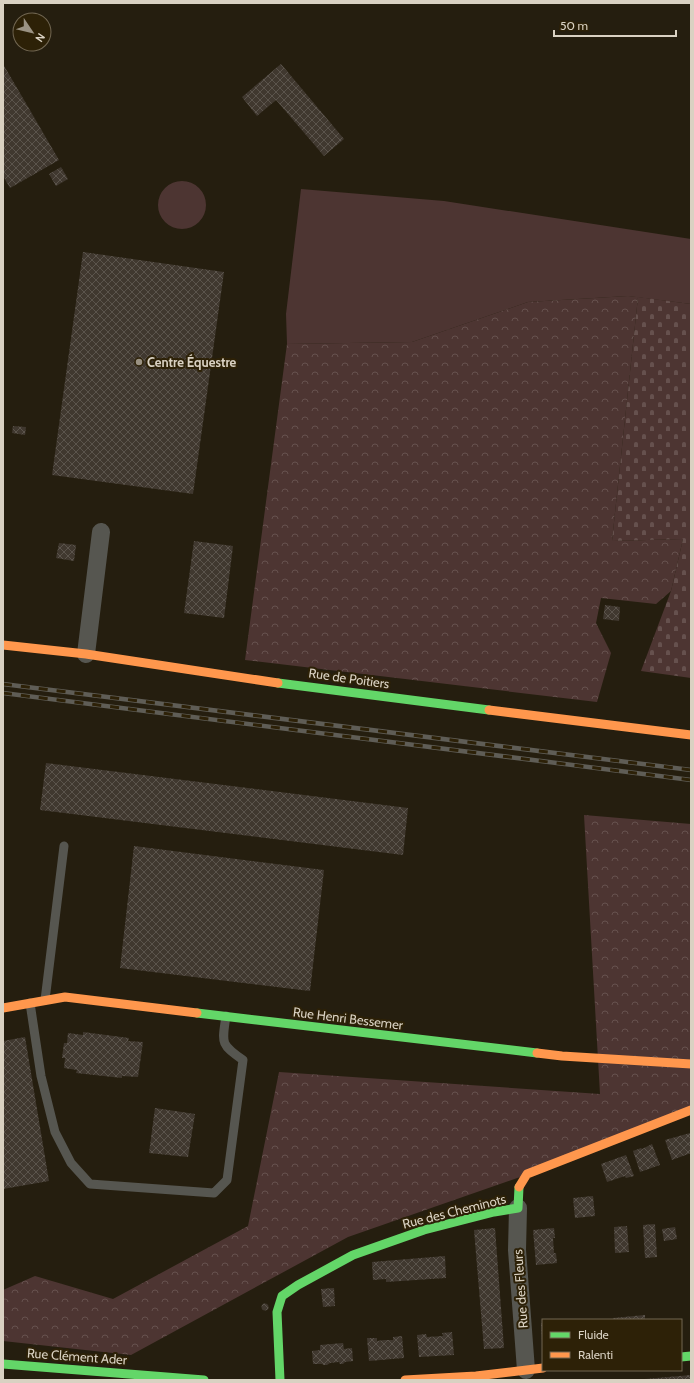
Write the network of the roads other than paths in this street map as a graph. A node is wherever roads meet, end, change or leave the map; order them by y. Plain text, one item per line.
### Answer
1 (101, 532) dead end
2 (3, 645) edge
3 (86, 654) junction
4 (691, 735) edge
5 (64, 846) dead end
6 (45, 1000) junction
7 (30, 1003) junction
8 (3, 1008) edge
9 (226, 1016) junction
10 (691, 1064) edge
11 (691, 1110) edge
12 (518, 1208) junction
13 (3, 1364) edge
14 (534, 1369) edge
15 (148, 1377) edge
16 (476, 1378) edge
17 (204, 1380) edge
18 (280, 1380) edge
19 (405, 1380) edge

1 - 3 street
2 - 3 street, Rue de Poitiers
3 - 4 street, Rue de Poitiers
5 - 6 lane
6 - 7 street, Rue Henri Bessemer
6 - 9 street, Rue Henri Bessemer
7 - 8 street, Rue Henri Bessemer
7 - 9 lane
9 - 10 street, Rue Henri Bessemer
11 - 12 street, Rue des Cheminots
12 - 14 street, Rue des Fleurs
12 - 18 street, Rue des Cheminots
13 - 15 street, Rue Clément Ader
14 - 16 street
15 - 17 street, Rue Clément Ader
16 - 19 street

